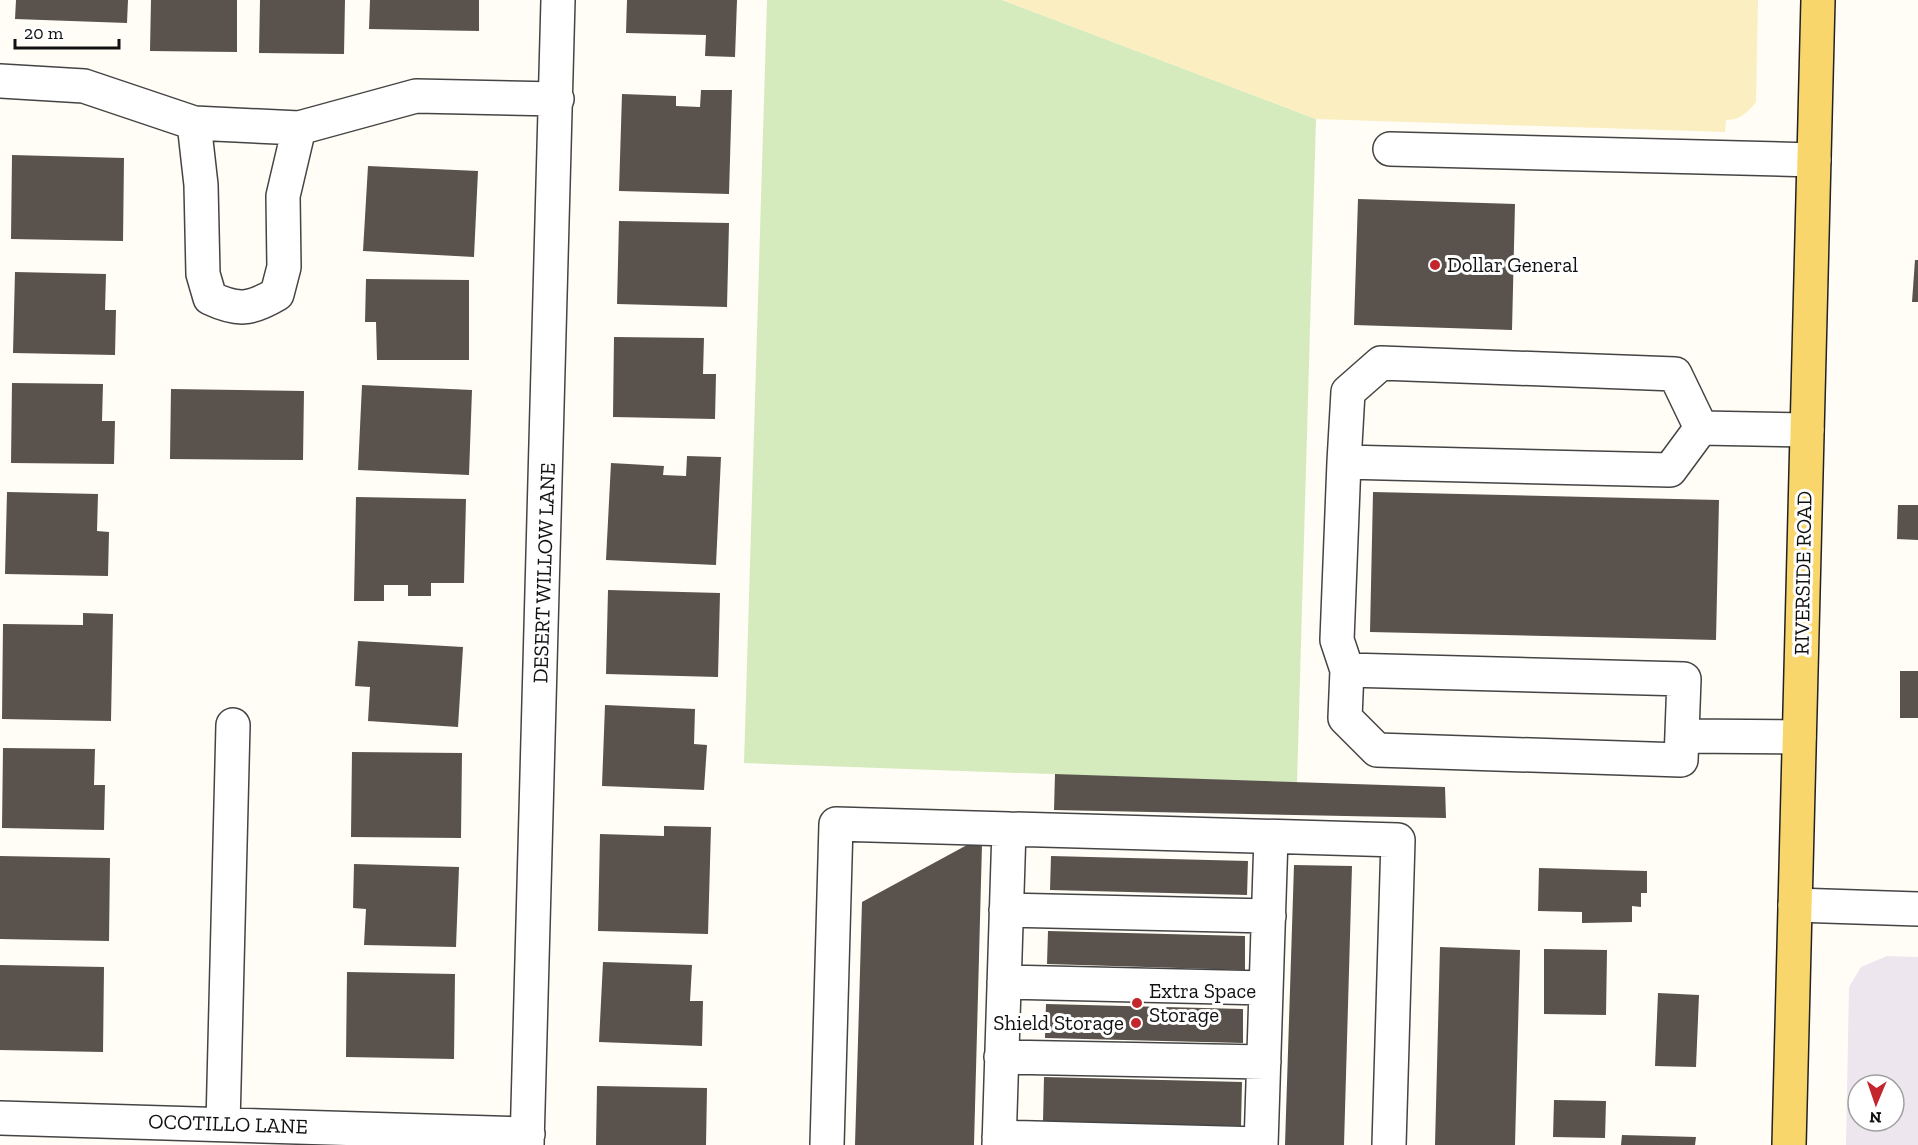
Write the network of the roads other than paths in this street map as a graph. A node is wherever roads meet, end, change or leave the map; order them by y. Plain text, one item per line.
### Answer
1 (558, 0) edge
2 (1818, 0) edge
3 (0, 81) edge
4 (557, 99) junction
5 (194, 123) junction
6 (299, 128) junction
7 (1390, 149) dead end
8 (1814, 160) junction
9 (1701, 428) junction
10 (1807, 430) junction
11 (1344, 462) junction
12 (1347, 670) junction
13 (232, 725) dead end
14 (1682, 736) junction
15 (1799, 737) junction
16 (1009, 829) junction
17 (1272, 837) junction
18 (1795, 905) junction
19 (1918, 909) edge
20 (1006, 910) junction
21 (1269, 916) junction
22 (1004, 982) junction
23 (1266, 988) junction
24 (1001, 1057) junction
25 (1264, 1062) junction
26 (0, 1118) edge
27 (223, 1124) junction
28 (528, 1139) edge
29 (999, 1141) edge
30 (827, 1145) edge
31 (1261, 1145) edge
32 (1389, 1145) edge
33 (1789, 1145) edge

1 - 4 street, DESERT WILLOW LANE
2 - 8 main road, RIVERSIDE ROAD
3 - 5 street
4 - 6 street
4 - 28 street, DESERT WILLOW LANE
5 - 6 street
5 - 6 street
7 - 8 street
8 - 10 main road, RIVERSIDE ROAD
9 - 10 street
9 - 11 street
9 - 11 street
10 - 15 main road, RIVERSIDE ROAD
11 - 12 street
12 - 14 street
12 - 14 street
13 - 27 street
14 - 15 street
15 - 18 main road, RIVERSIDE ROAD
16 - 17 street
16 - 20 street
16 - 30 street
17 - 21 street
17 - 32 street
18 - 19 street
18 - 33 main road, RIVERSIDE ROAD
20 - 21 street
20 - 22 street
21 - 23 street
22 - 23 street
22 - 24 street
23 - 25 street
24 - 25 street
24 - 29 street
25 - 31 street
26 - 27 street, OCOTILLO LANE
27 - 28 street, OCOTILLO LANE
29 - 31 street

